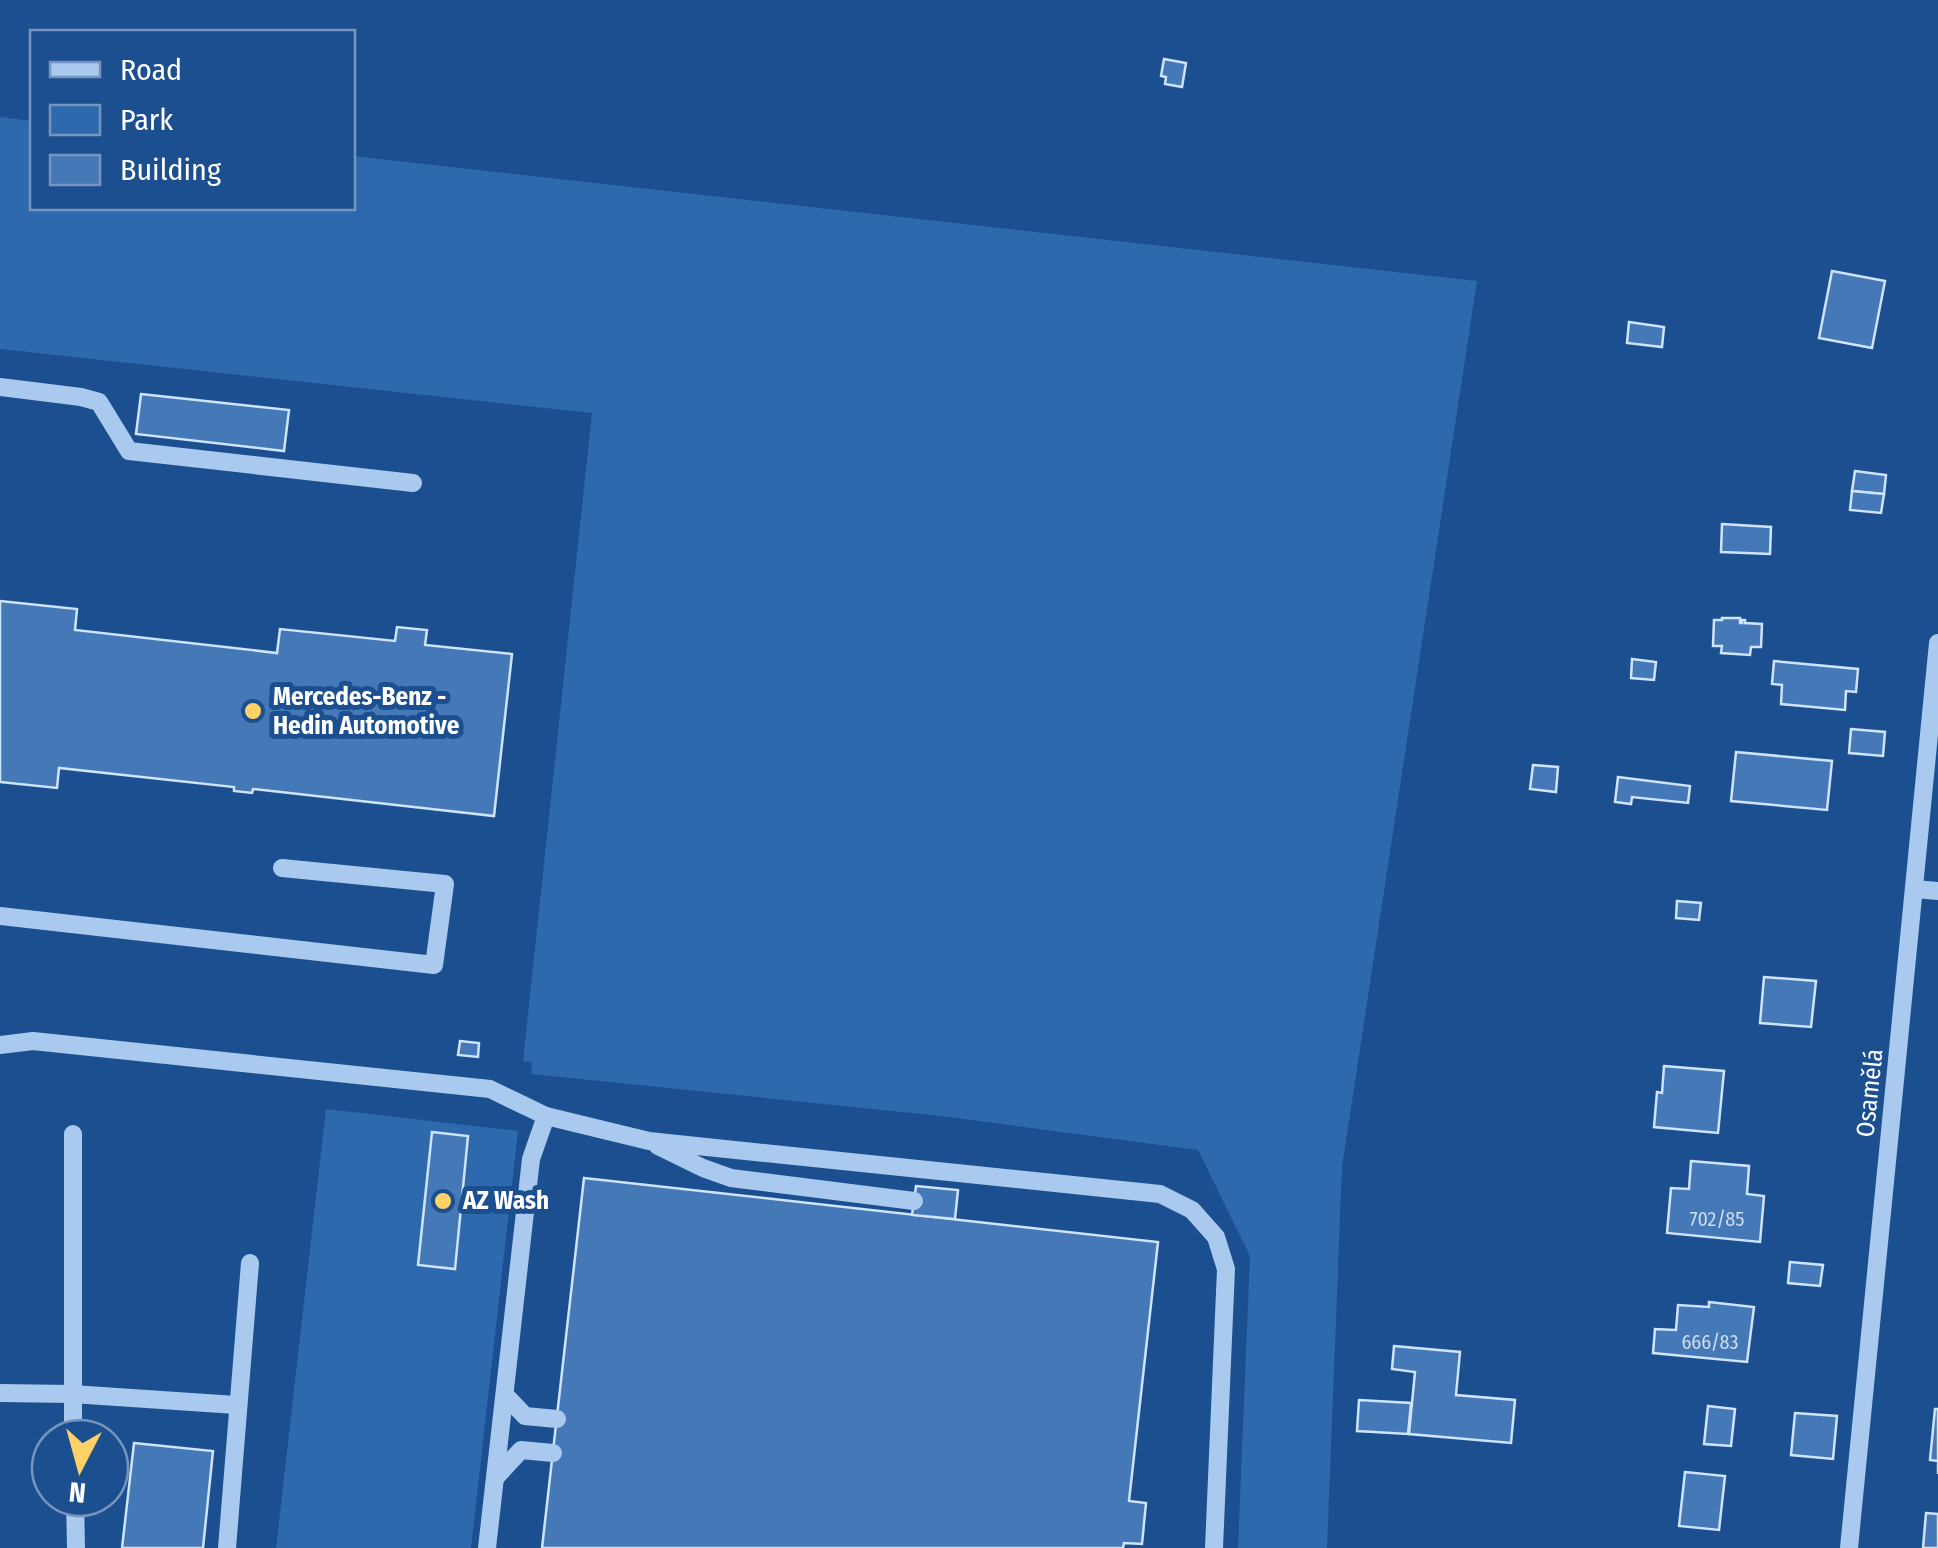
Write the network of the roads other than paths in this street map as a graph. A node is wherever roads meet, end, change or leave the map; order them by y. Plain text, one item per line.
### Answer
1 (0, 387) edge
2 (414, 483) dead end
3 (1938, 643) edge
4 (282, 868) dead end
5 (1916, 889) junction
6 (1938, 891) edge
7 (0, 916) edge
8 (0, 1045) edge
9 (546, 1116) junction
10 (73, 1134) dead end
11 (649, 1141) junction
12 (914, 1201) dead end
13 (250, 1264) dead end
14 (0, 1394) edge
15 (72, 1394) junction
16 (505, 1395) junction
17 (236, 1405) junction
18 (73, 1418) edge
19 (556, 1419) dead end
20 (553, 1453) dead end
21 (496, 1476) junction
22 (75, 1518) edge
23 (76, 1548) edge
24 (226, 1548) edge
25 (487, 1548) edge
26 (1214, 1548) edge
27 (1849, 1548) edge

1 - 2 street
3 - 5 street, Osamělá
4 - 7 street
5 - 6 street
5 - 27 street, Osamělá
8 - 9 street
9 - 11 street
9 - 16 street
10 - 15 street
11 - 12 street
11 - 26 street
13 - 17 street
14 - 15 street
15 - 17 street
15 - 18 street
16 - 19 street
16 - 21 street
17 - 24 street
20 - 21 street
21 - 25 street
22 - 23 street

